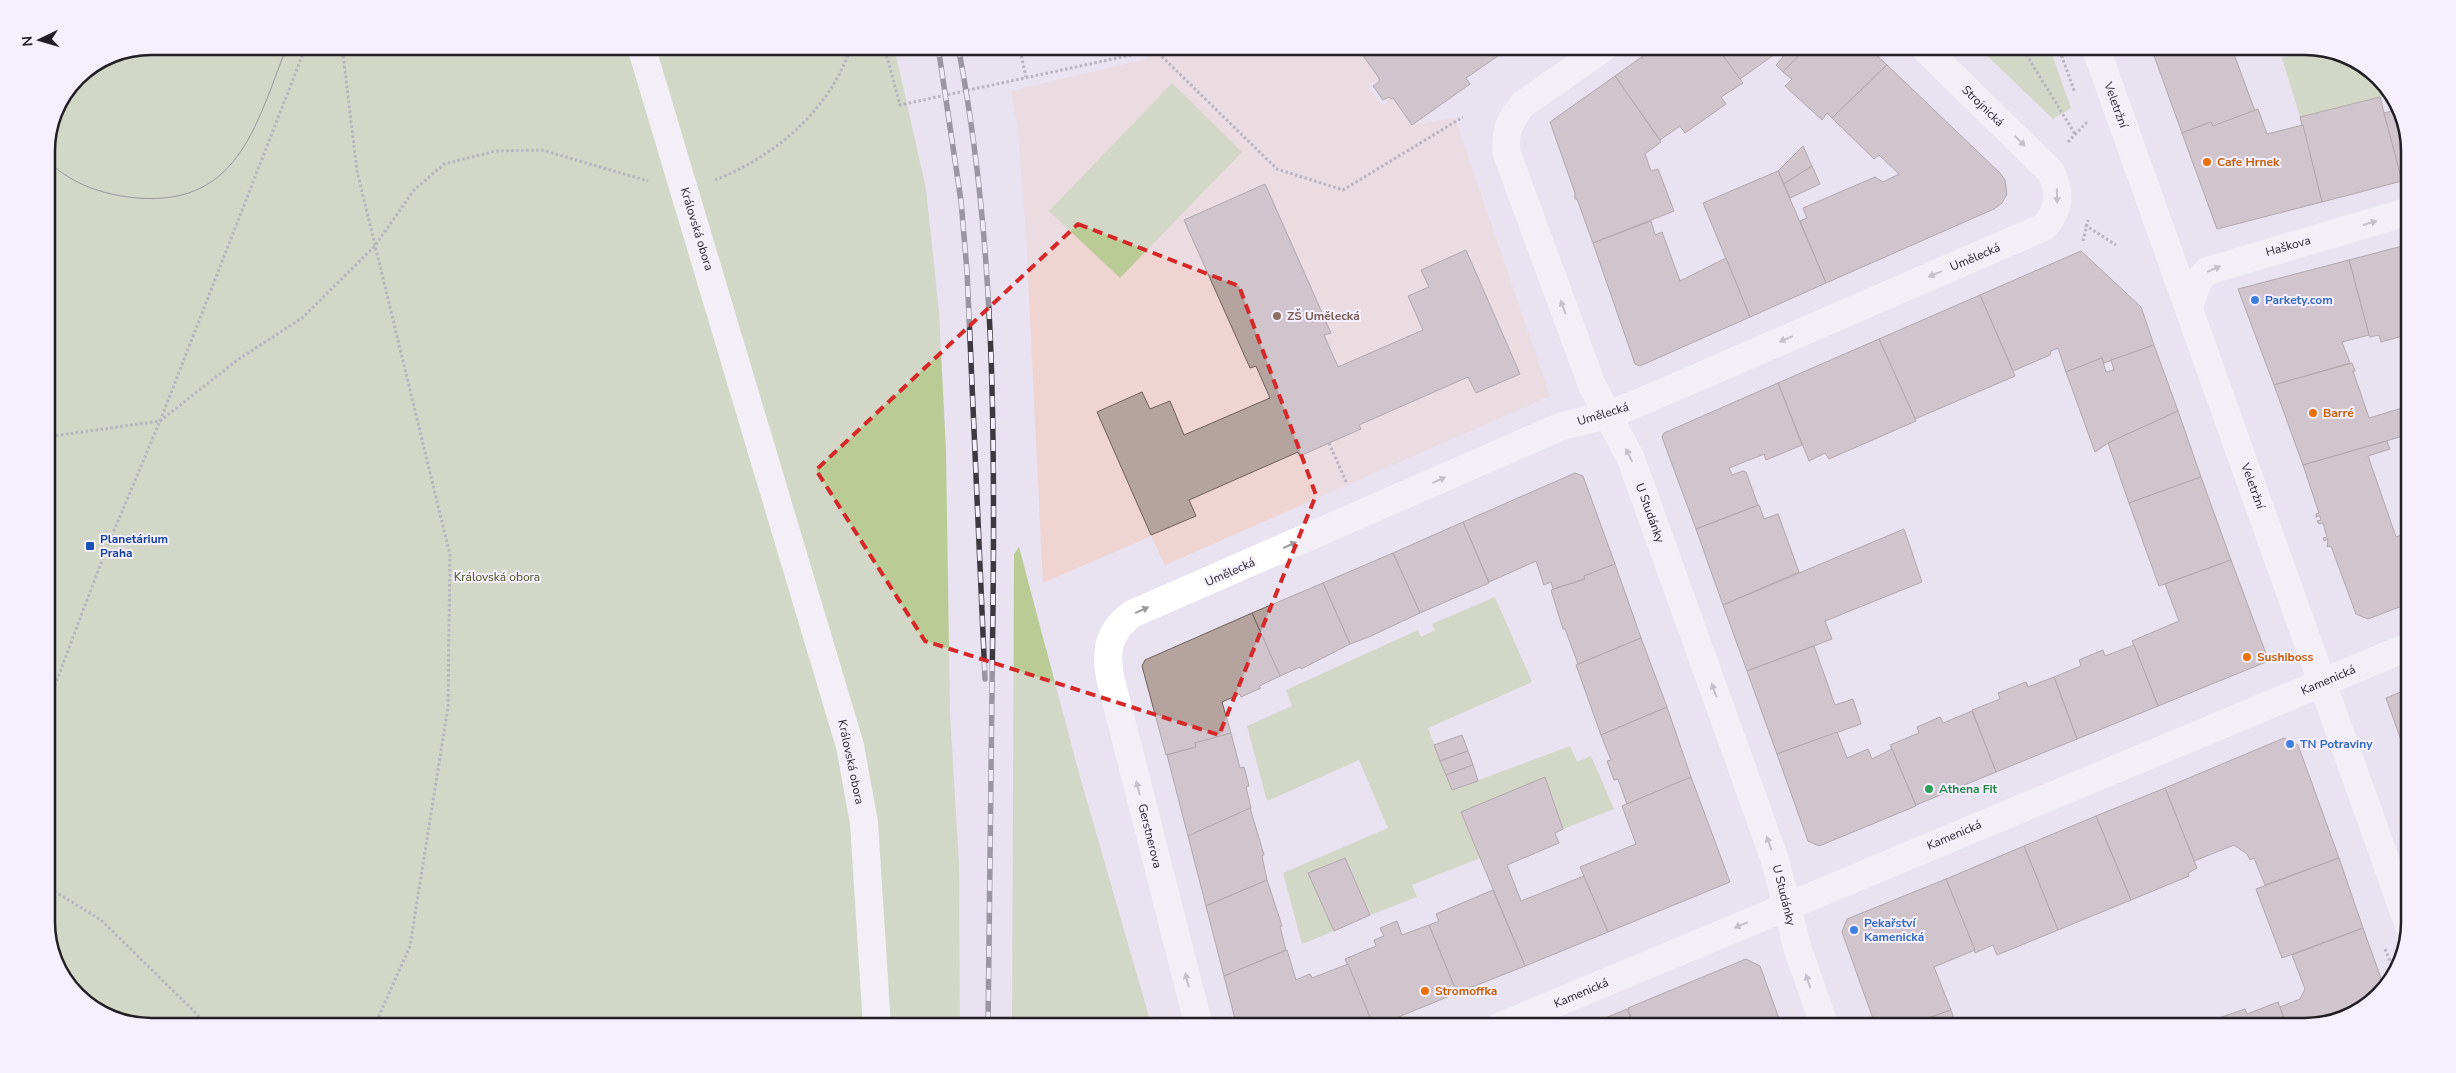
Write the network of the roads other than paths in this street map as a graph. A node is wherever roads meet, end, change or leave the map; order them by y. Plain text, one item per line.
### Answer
1 (644, 55) edge
2 (1593, 55) edge
3 (1931, 55) edge
4 (2098, 55) edge
5 (2057, 207) joint
6 (2401, 214) edge
7 (2189, 307) junction
8 (1608, 415) junction
9 (1108, 644) joint
10 (2401, 650) edge
11 (2322, 682) junction
12 (2401, 904) edge
13 (1786, 907) junction
14 (876, 1018) edge
15 (1197, 1018) edge
16 (1521, 1018) edge
17 (1822, 1018) edge

1 - 14 street, Královská obora
8 -> 2 street, U Studánky
3 -> 5 street, Strojnická
4 - 7 street, Veletržní
5 -> 8 street, Umělecká
7 -> 6 street, Haškova
7 - 11 street, Veletržní
9 -> 8 street, Umělecká
13 -> 8 street, U Studánky
15 -> 9 street, Gerstnerova
10 - 11 street, Kamenická
11 - 12 street, Veletržní
11 - 13 street, Kamenická
13 -> 16 street, Kamenická
17 -> 13 street, U Studánky

